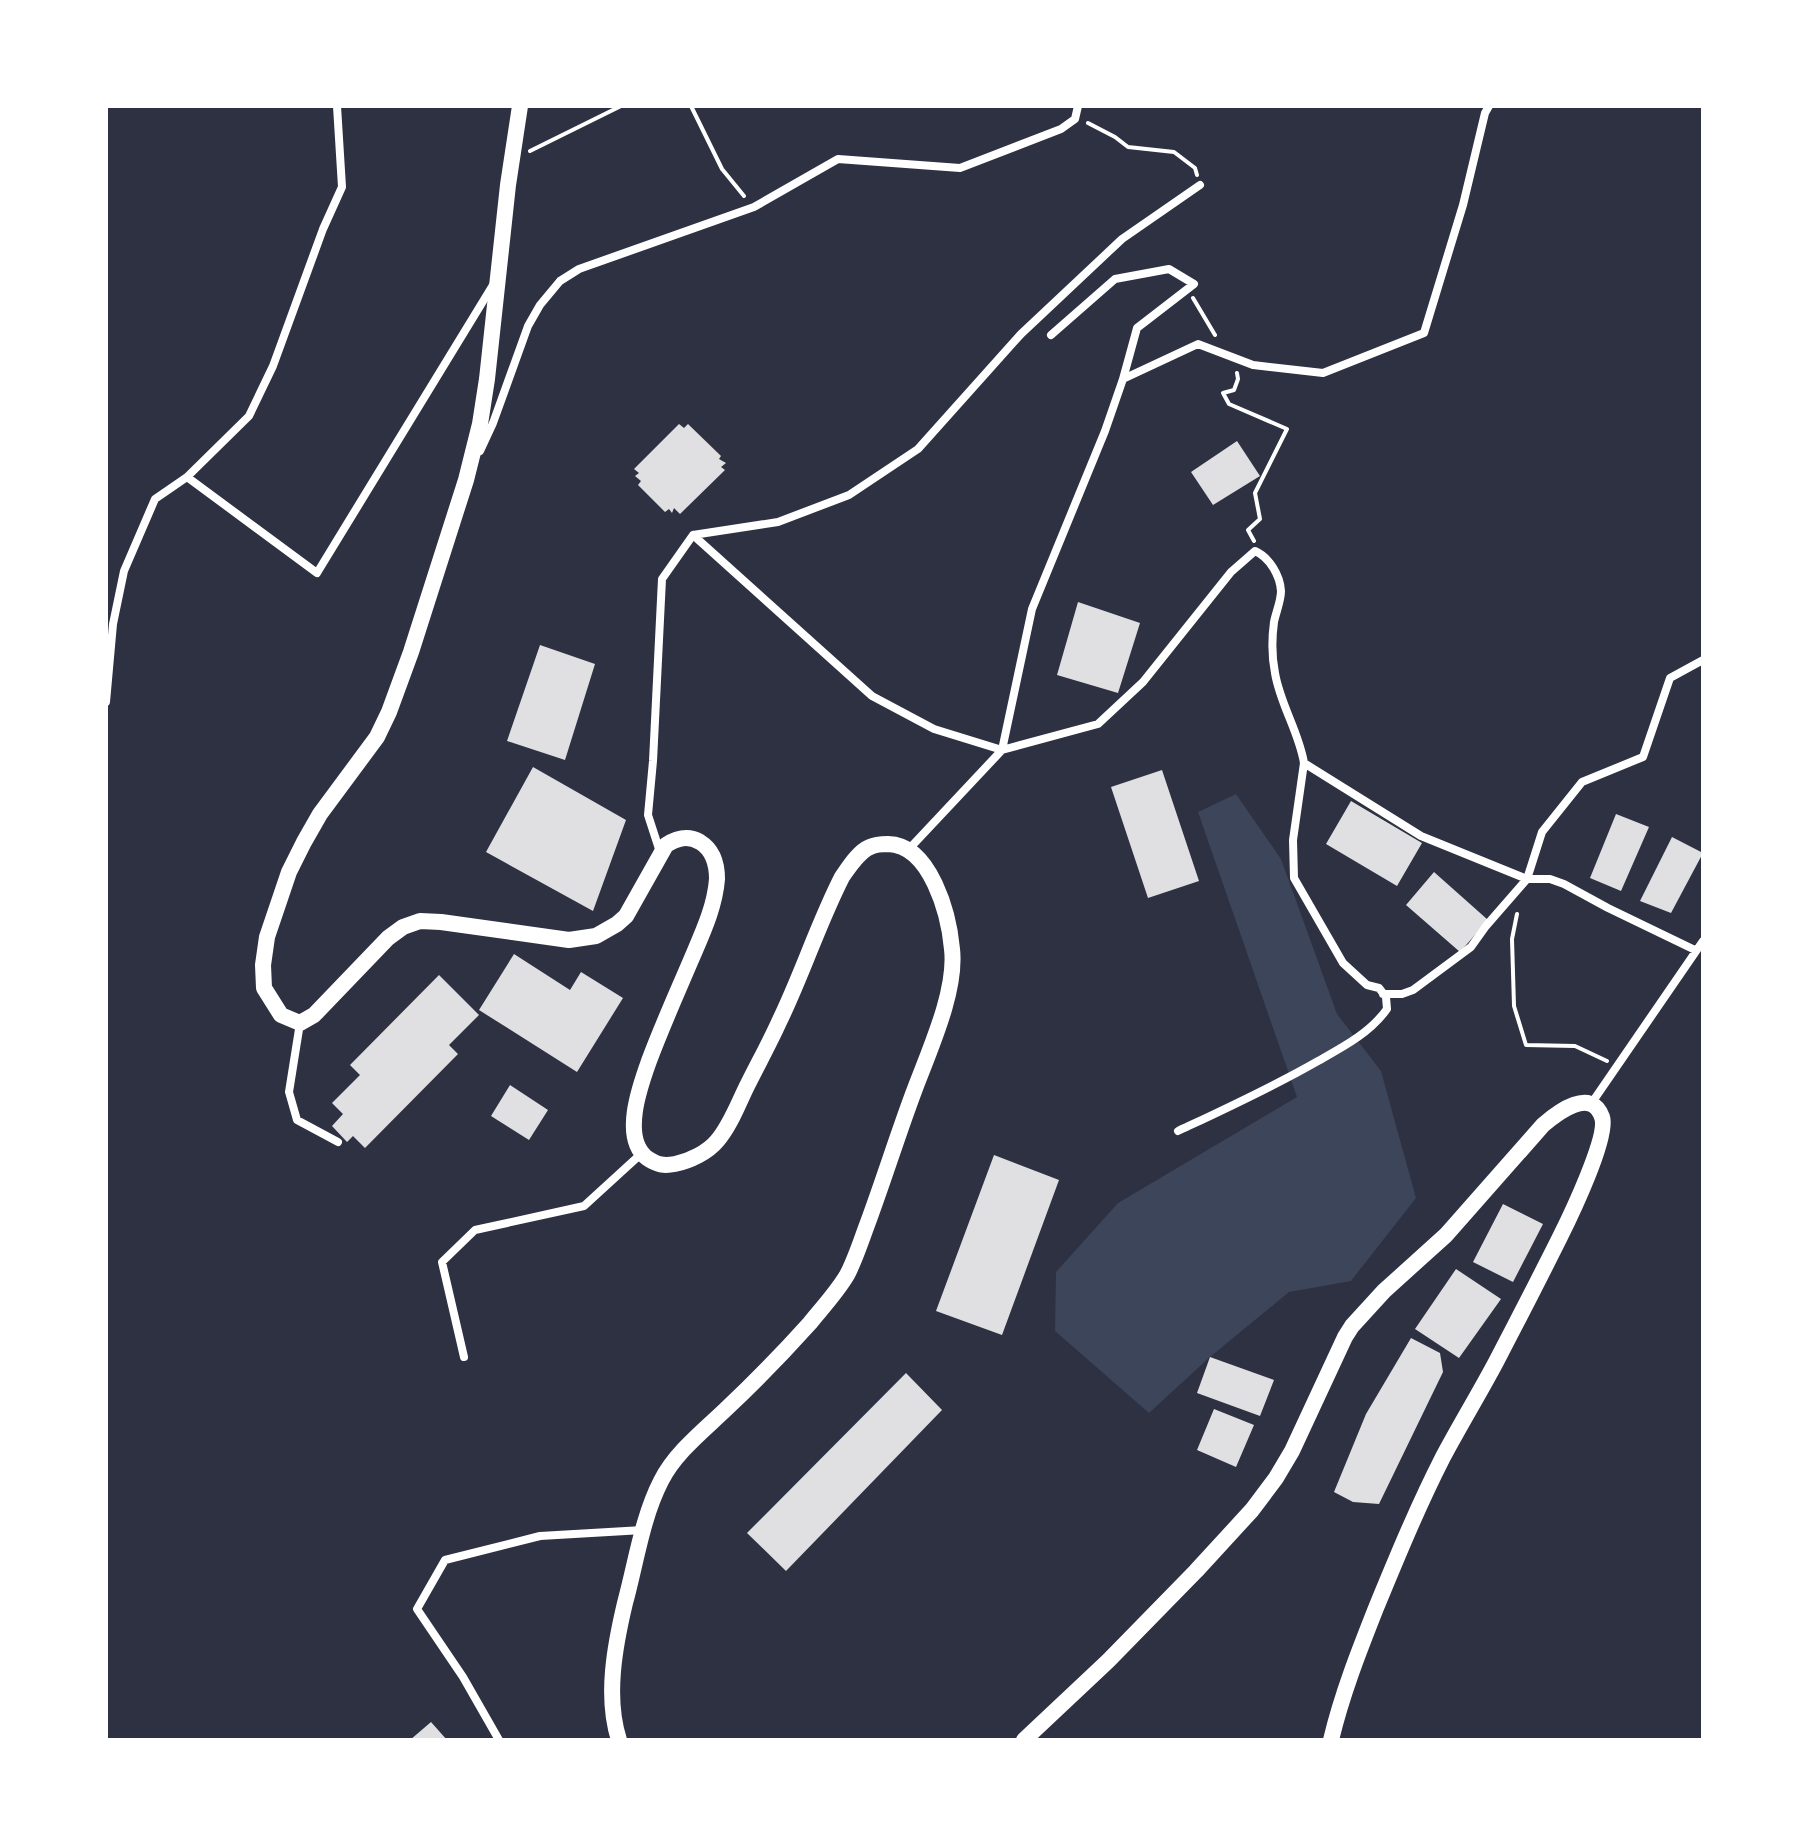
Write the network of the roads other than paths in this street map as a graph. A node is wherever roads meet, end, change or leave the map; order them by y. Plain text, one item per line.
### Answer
1 (337, 106) edge
2 (520, 106) edge
3 (1078, 106) edge
4 (1489, 106) edge
5 (1200, 185) road end
6 (498, 277) junction
7 (1051, 335) dead end
8 (1123, 379) junction
9 (187, 477) junction
10 (466, 480) junction
11 (693, 535) junction
12 (1703, 660) edge
13 (106, 702) edge
14 (1002, 750) junction
15 (1304, 763) junction
16 (909, 849) junction
17 (661, 853) junction
18 (1527, 879) junction
19 (1703, 941) edge
20 (1695, 950) junction
21 (1383, 994) junction
22 (300, 1023) junction
23 (1591, 1104) junction
24 (1178, 1131) dead end
25 (338, 1142) dead end
26 (642, 1153) junction
27 (464, 1357) dead end
28 (644, 1530) junction
29 (499, 1740) edge
30 (619, 1740) edge
31 (1024, 1740) edge
32 (1331, 1740) edge

1 - 9 street
2 - 6 main road
3 - 10 street
4 - 8 street
5 - 11 street
6 - 9 street
6 - 10 main road
7 - 8 street
8 - 14 street
9 - 13 street
10 - 22 main road
11 - 14 street
11 - 17 street
12 - 18 street
14 - 15 street
14 - 16 street
15 - 18 street
15 - 21 street
16 - 26 main road
16 - 28 main road
17 - 22 main road
17 - 26 main road
18 - 20 street
18 - 21 street
19 - 20 street
20 - 23 street
21 - 24 street
22 - 25 street
23 - 31 main road
23 - 32 main road
26 - 27 street
28 - 29 street
28 - 30 main road

